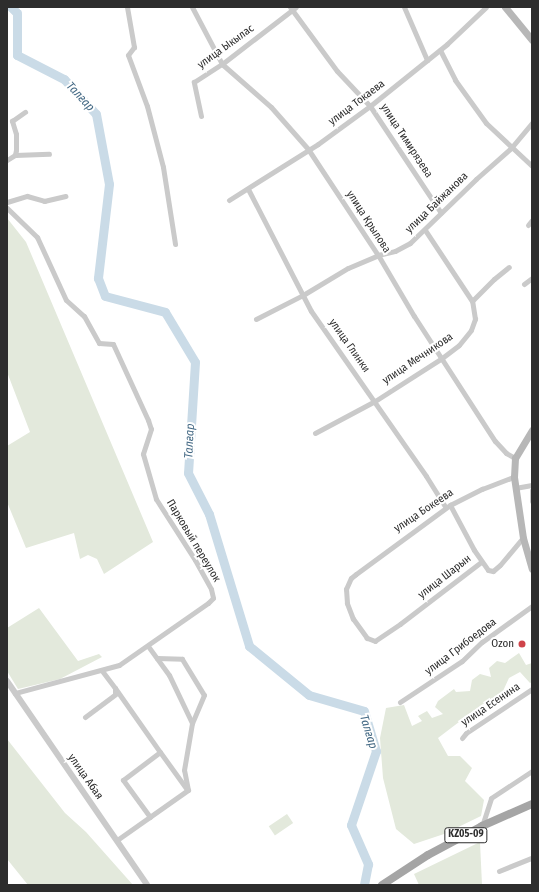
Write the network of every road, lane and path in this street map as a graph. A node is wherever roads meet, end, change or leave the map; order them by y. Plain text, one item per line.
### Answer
1 (127, 7) edge
2 (192, 7) edge
3 (404, 7) edge
4 (486, 7) edge
5 (506, 7) edge
6 (293, 8) edge
7 (532, 40) edge
8 (440, 50) junction
9 (427, 60) junction
10 (222, 64) junction
11 (370, 106) junction
12 (25, 112) dead end
13 (202, 116) dead end
14 (532, 123) edge
15 (511, 148) junction
16 (308, 149) junction
17 (49, 154) dead end
18 (15, 155) junction
19 (7, 160) edge
20 (532, 166) edge
21 (248, 190) junction
22 (65, 196) dead end
23 (229, 200) dead end
24 (7, 202) edge
25 (7, 208) edge
26 (441, 213) junction
27 (532, 220) edge
28 (528, 225) dead end
29 (425, 230) junction
30 (175, 244) dead end
31 (378, 255) junction
32 (509, 267) dead end
33 (532, 278) edge
34 (524, 284) dead end
35 (303, 295) junction
36 (472, 300) junction
37 (256, 319) dead end
38 (442, 358) junction
39 (375, 401) junction
40 (532, 430) edge
41 (315, 433) dead end
42 (515, 458) junction
43 (514, 477) junction
44 (532, 485) edge
45 (515, 488) junction
46 (532, 490) edge
47 (532, 501) edge
48 (448, 506) junction
49 (523, 538) junction
50 (482, 562) junction
51 (532, 569) edge
52 (532, 606) edge
53 (370, 640) joint
54 (148, 646) junction
55 (157, 658) junction
56 (102, 671) junction
57 (7, 681) edge
58 (115, 688) junction
59 (532, 689) edge
60 (15, 693) junction
61 (400, 702) dead end
62 (85, 717) dead end
63 (192, 723) junction
64 (462, 738) dead end
65 (160, 752) junction
66 (532, 771) edge
67 (188, 790) junction
68 (532, 804) edge
69 (150, 817) junction
70 (482, 826) junction
71 (117, 840) junction
72 (532, 858) edge
73 (499, 871) dead end
74 (147, 885) edge
75 (382, 885) edge

1 - 30 street
2 - 10 street, улица Крылова
3 - 9 street
4 - 8 street, улица Токаева
5 - 7 main road
6 - 10 street, улица Ыкылас
6 - 11 street, улица Тимирязева
8 - 9 street, улица Токаева
8 - 15 street
9 - 11 street, улица Токаева
10 - 13 street, улица Ыкылас
10 - 16 street, улица Крылова
11 - 16 street, улица Токаева
11 - 26 street, улица Тимирязева
12 - 18 street
14 - 15 street, улица Байжанова
15 - 20 street
15 - 26 street, улица Байжанова
16 - 21 street, улица Токаева
16 - 31 street, улица Крылова
17 - 18 street
18 - 19 street
21 - 23 street, улица Токаева
21 - 35 street, улица Глинки
22 - 24 street
25 - 54 street, Парковый переулок
26 - 29 street, улица Байжанова
27 - 28 street
29 - 31 street, улица Байжанова
29 - 36 street, улица Мечникова
31 - 35 street, улица Байжанова
31 - 38 street, улица Крылова
32 - 36 street
33 - 34 street
35 - 37 street, улица Байжанова
35 - 39 street, улица Глинки
36 - 38 street, улица Мечникова
38 - 39 street, улица Мечникова
38 - 42 street, улица Крылова
39 - 41 street, улица Мечникова
39 - 48 street, улица Глинки
40 - 42 main road
42 - 43 main road
43 - 45 main road
43 - 48 street, улица Бокеева
44 - 45 street
45 - 49 main road
46 - 47 street
48 - 50 street, улица Глинки
48 - 53 street, улица Бокеева
49 - 50 street, улица Шарын
49 - 51 main road
50 - 53 street, улица Шарын
52 - 61 street, улица Грибоедова
54 - 55 street
54 - 56 street
55 - 63 street
55 - 63 street
56 - 58 street
56 - 60 street
57 - 60 street, улица Абая
58 - 62 street
58 - 65 street
59 - 64 street, улица Есенина
60 - 71 street, улица Абая
63 - 67 street
65 - 67 street
65 - 69 street
66 - 70 street
67 - 69 street
68 - 70 main road, KZ05-09
69 - 71 street
70 - 75 main road, KZ05-09
71 - 74 street, улица Абая
72 - 73 street

